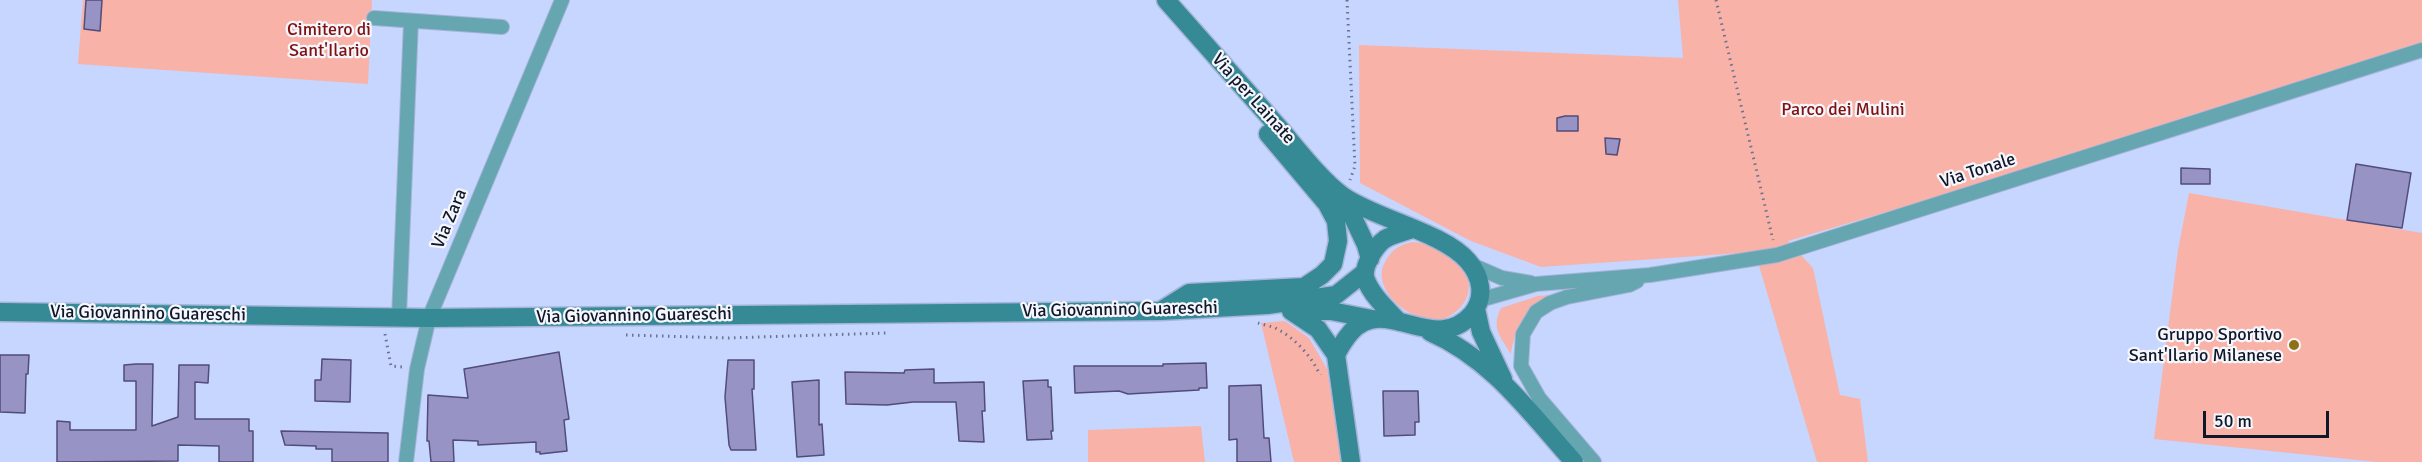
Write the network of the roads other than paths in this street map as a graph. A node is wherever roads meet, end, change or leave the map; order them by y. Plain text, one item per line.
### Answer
1 (562, 0) edge
2 (1166, 0) edge
3 (374, 18) dead end
4 (411, 21) junction
5 (502, 27) dead end
6 (1204, 43) junction
7 (2422, 50) edge
8 (1343, 196) junction
9 (1412, 229) junction
10 (1368, 266) junction
11 (1472, 266) junction
12 (1650, 275) junction
13 (1536, 284) junction
14 (1333, 303) junction
15 (1478, 304) junction
16 (1267, 305) junction
17 (1291, 310) junction
18 (1161, 311) junction
19 (0, 312) edge
20 (399, 317) junction
21 (429, 318) junction
22 (1372, 319) junction
23 (1407, 324) junction
24 (1331, 348) junction
25 (1506, 383) junction
26 (406, 462) edge
27 (1351, 462) edge
28 (1574, 462) edge
29 (1594, 462) edge

1 - 21 street, Via Zara
2 - 6 street, Via per Lainate
3 - 4 street
4 - 5 street
4 - 20 street
6 - 8 street, Via per Lainate
6 - 18 street
7 - 12 street, Via Tonale
8 - 9 street, Via per Lainate
8 - 10 street, Via per Lainate
9 - 10 street
9 - 11 street
10 - 14 street
10 - 23 street
11 - 13 street
11 - 15 street
12 - 13 street, Via Tonale
12 - 29 street
13 - 15 street
14 - 16 street
14 - 17 street
14 - 22 street
14 - 24 street
15 - 23 street
15 - 25 street
16 - 17 street
16 - 18 street, Via Giovannino Guareschi
17 - 24 street
18 - 21 street, Via Giovannino Guareschi
19 - 20 street, Via Giovannino Guareschi
20 - 21 street, Via Giovannino Guareschi
21 - 26 street, Via Zara
22 - 23 street
22 - 24 street
23 - 25 street
24 - 27 street
25 - 28 street

